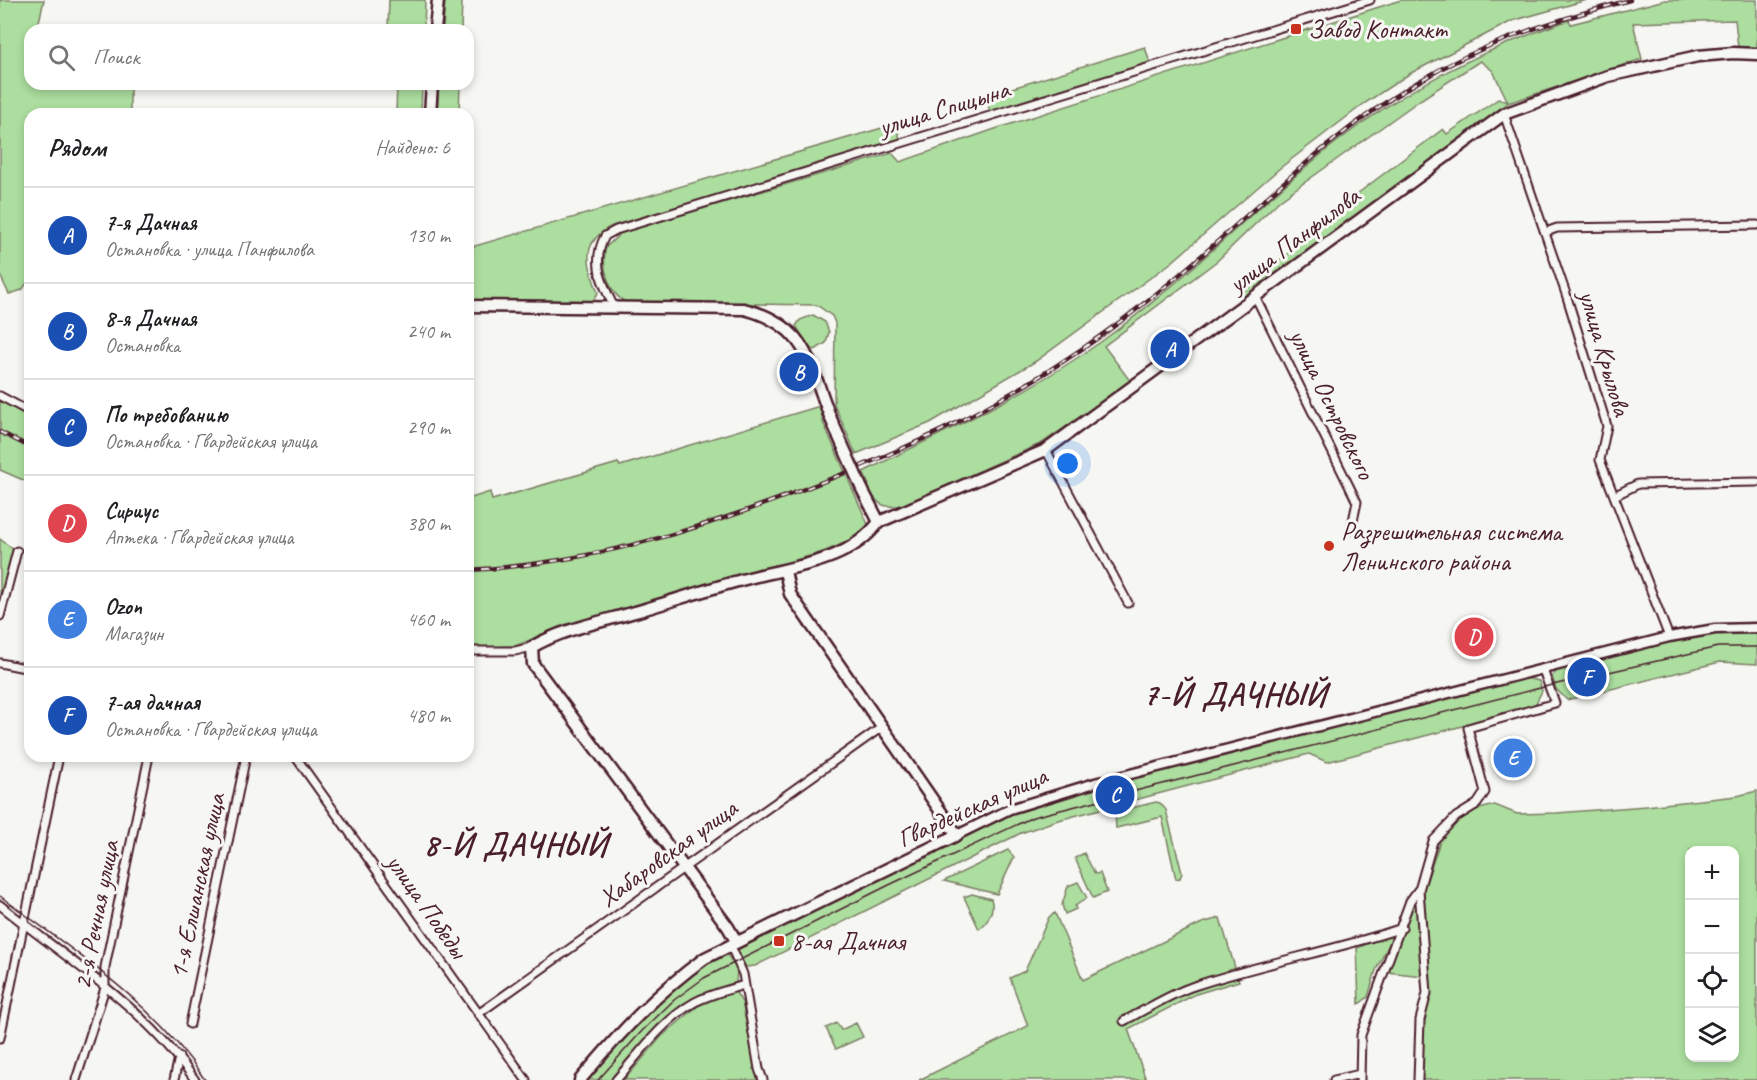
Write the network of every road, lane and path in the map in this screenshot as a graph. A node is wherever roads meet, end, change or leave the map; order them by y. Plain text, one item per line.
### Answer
1 (438, 0) edge
2 (1370, 0) edge
3 (436, 24) edge
4 (1757, 54) edge
5 (432, 90) edge
6 (430, 108) edge
7 (1504, 114) junction
8 (1757, 225) edge
9 (1546, 232) junction
10 (1256, 298) junction
11 (474, 306) edge
12 (614, 307) junction
13 (0, 396) edge
14 (24, 409) edge
15 (1046, 450) junction
16 (1757, 483) edge
17 (1614, 496) junction
18 (879, 522) junction
19 (1351, 530) dead end
20 (17, 551) dead end
21 (785, 571) junction
22 (1128, 603) dead end
23 (0, 616) edge
24 (1757, 628) edge
25 (1669, 637) junction
26 (532, 647) junction
27 (474, 651) edge
28 (0, 663) edge
29 (24, 668) edge
30 (1543, 670) junction
31 (882, 727) junction
32 (58, 762) edge
33 (148, 762) edge
34 (245, 762) edge
35 (299, 762) edge
36 (957, 835) junction
37 (683, 869) junction
38 (1419, 890) junction
39 (0, 905) edge
40 (24, 925) junction
41 (1402, 928) junction
42 (733, 943) junction
43 (744, 984) junction
44 (105, 988) junction
45 (478, 1014) junction
46 (1124, 1021) dead end
47 (190, 1024) dead end
48 (0, 1038) edge
49 (179, 1057) junction
50 (1360, 1077) edge
51 (76, 1080) edge
52 (174, 1080) edge
53 (195, 1080) edge
54 (526, 1080) edge
55 (580, 1080) edge
56 (616, 1080) edge
57 (763, 1080) edge
58 (1334, 1080) edge
59 (1418, 1080) edge

1 - 3 main road
2 - 12 street, улица Спицына
4 - 7 main road, улица Панфилова
5 - 6 main road
7 - 9 street, улица Крылова
7 - 10 main road, улица Панфилова
8 - 9 street
9 - 17 street, улица Крылова
10 - 15 main road, улица Панфилова
10 - 19 street, улица Островского
11 - 12 main road
12 - 18 main road, bridge
13 - 14 street
15 - 18 main road, улица Панфилова
15 - 22 street
16 - 17 street
17 - 25 street, улица Крылова
18 - 21 main road
20 - 23 street
21 - 26 main road
21 - 31 main road
24 - 25 street, Гвардейская улица
25 - 30 street, Гвардейская улица
26 - 27 street
26 - 37 main road
28 - 29 street
30 - 36 street, Гвардейская улица
30 - 38 street
31 - 36 main road
31 - 37 street, Хабаровская улица
32 - 40 street
33 - 44 street, 2-я Речная улица
34 - 47 street, 1-я Елшанская улица
35 - 45 street, улица Победы
36 - 42 main road, Гвардейская улица
37 - 42 main road
37 - 45 street, Хабаровская улица
38 - 41 street
38 - 59 street
39 - 40 street
40 - 44 street
40 - 48 street
41 - 46 street
41 - 50 street
42 - 43 street
42 - 55 main road, Гвардейская улица
43 - 56 street
43 - 57 street
44 - 49 street
44 - 51 street, 2-я Речная улица
45 - 54 street, улица Победы
49 - 52 street
49 - 53 street
50 - 58 street

